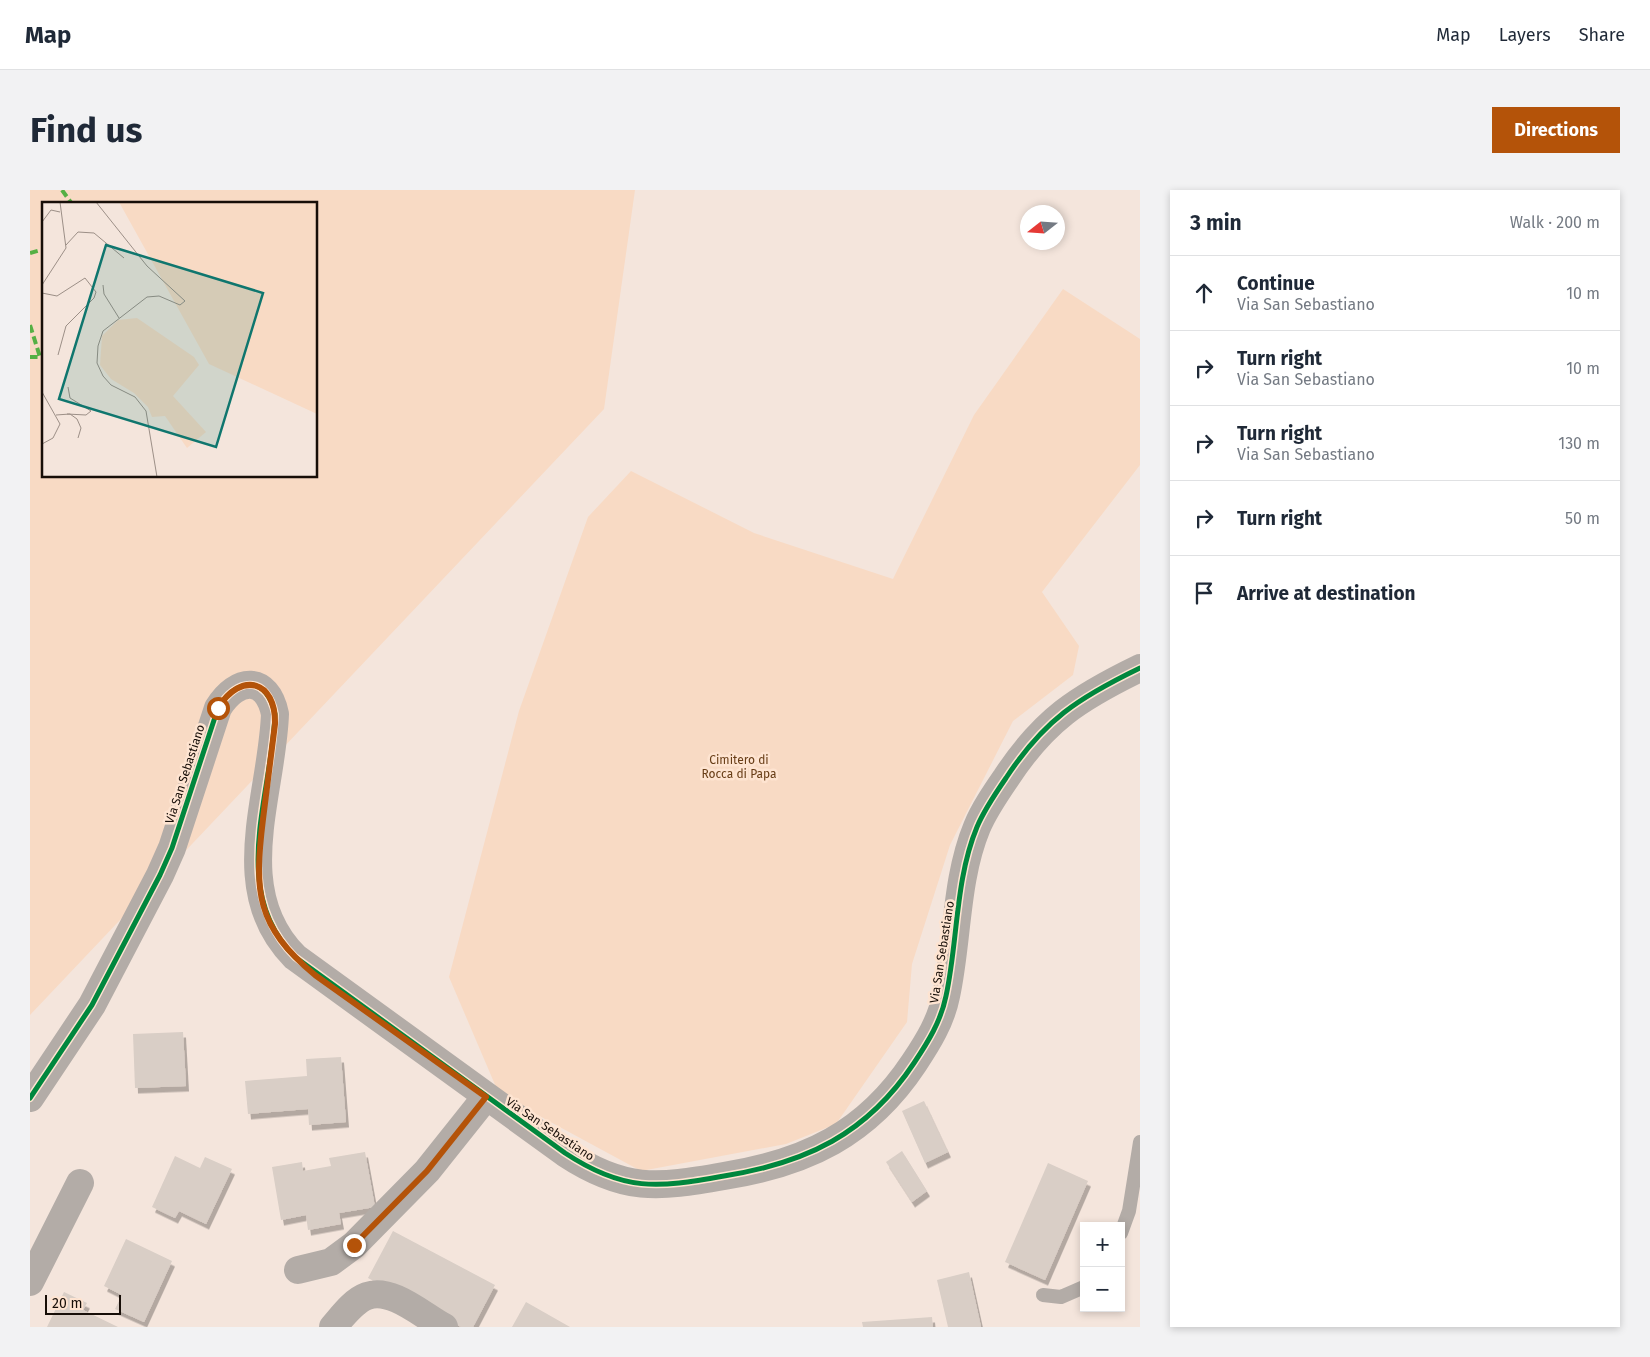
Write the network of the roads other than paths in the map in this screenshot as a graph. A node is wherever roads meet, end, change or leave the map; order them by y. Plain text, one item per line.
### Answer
1 (1140, 668) edge
2 (486, 1097) junction
3 (30, 1098) edge
4 (1140, 1142) edge
5 (80, 1183) dead end
6 (1125, 1222) edge
7 (298, 1270) dead end
8 (30, 1282) edge
9 (1080, 1289) edge
10 (1043, 1295) dead end
11 (333, 1327) edge
12 (444, 1327) edge

1 - 2 street, Via San Sebastiano
2 - 3 street, Via San Sebastiano
2 - 7 street
4 - 6 lane
5 - 8 street
9 - 10 lane
11 - 12 street

